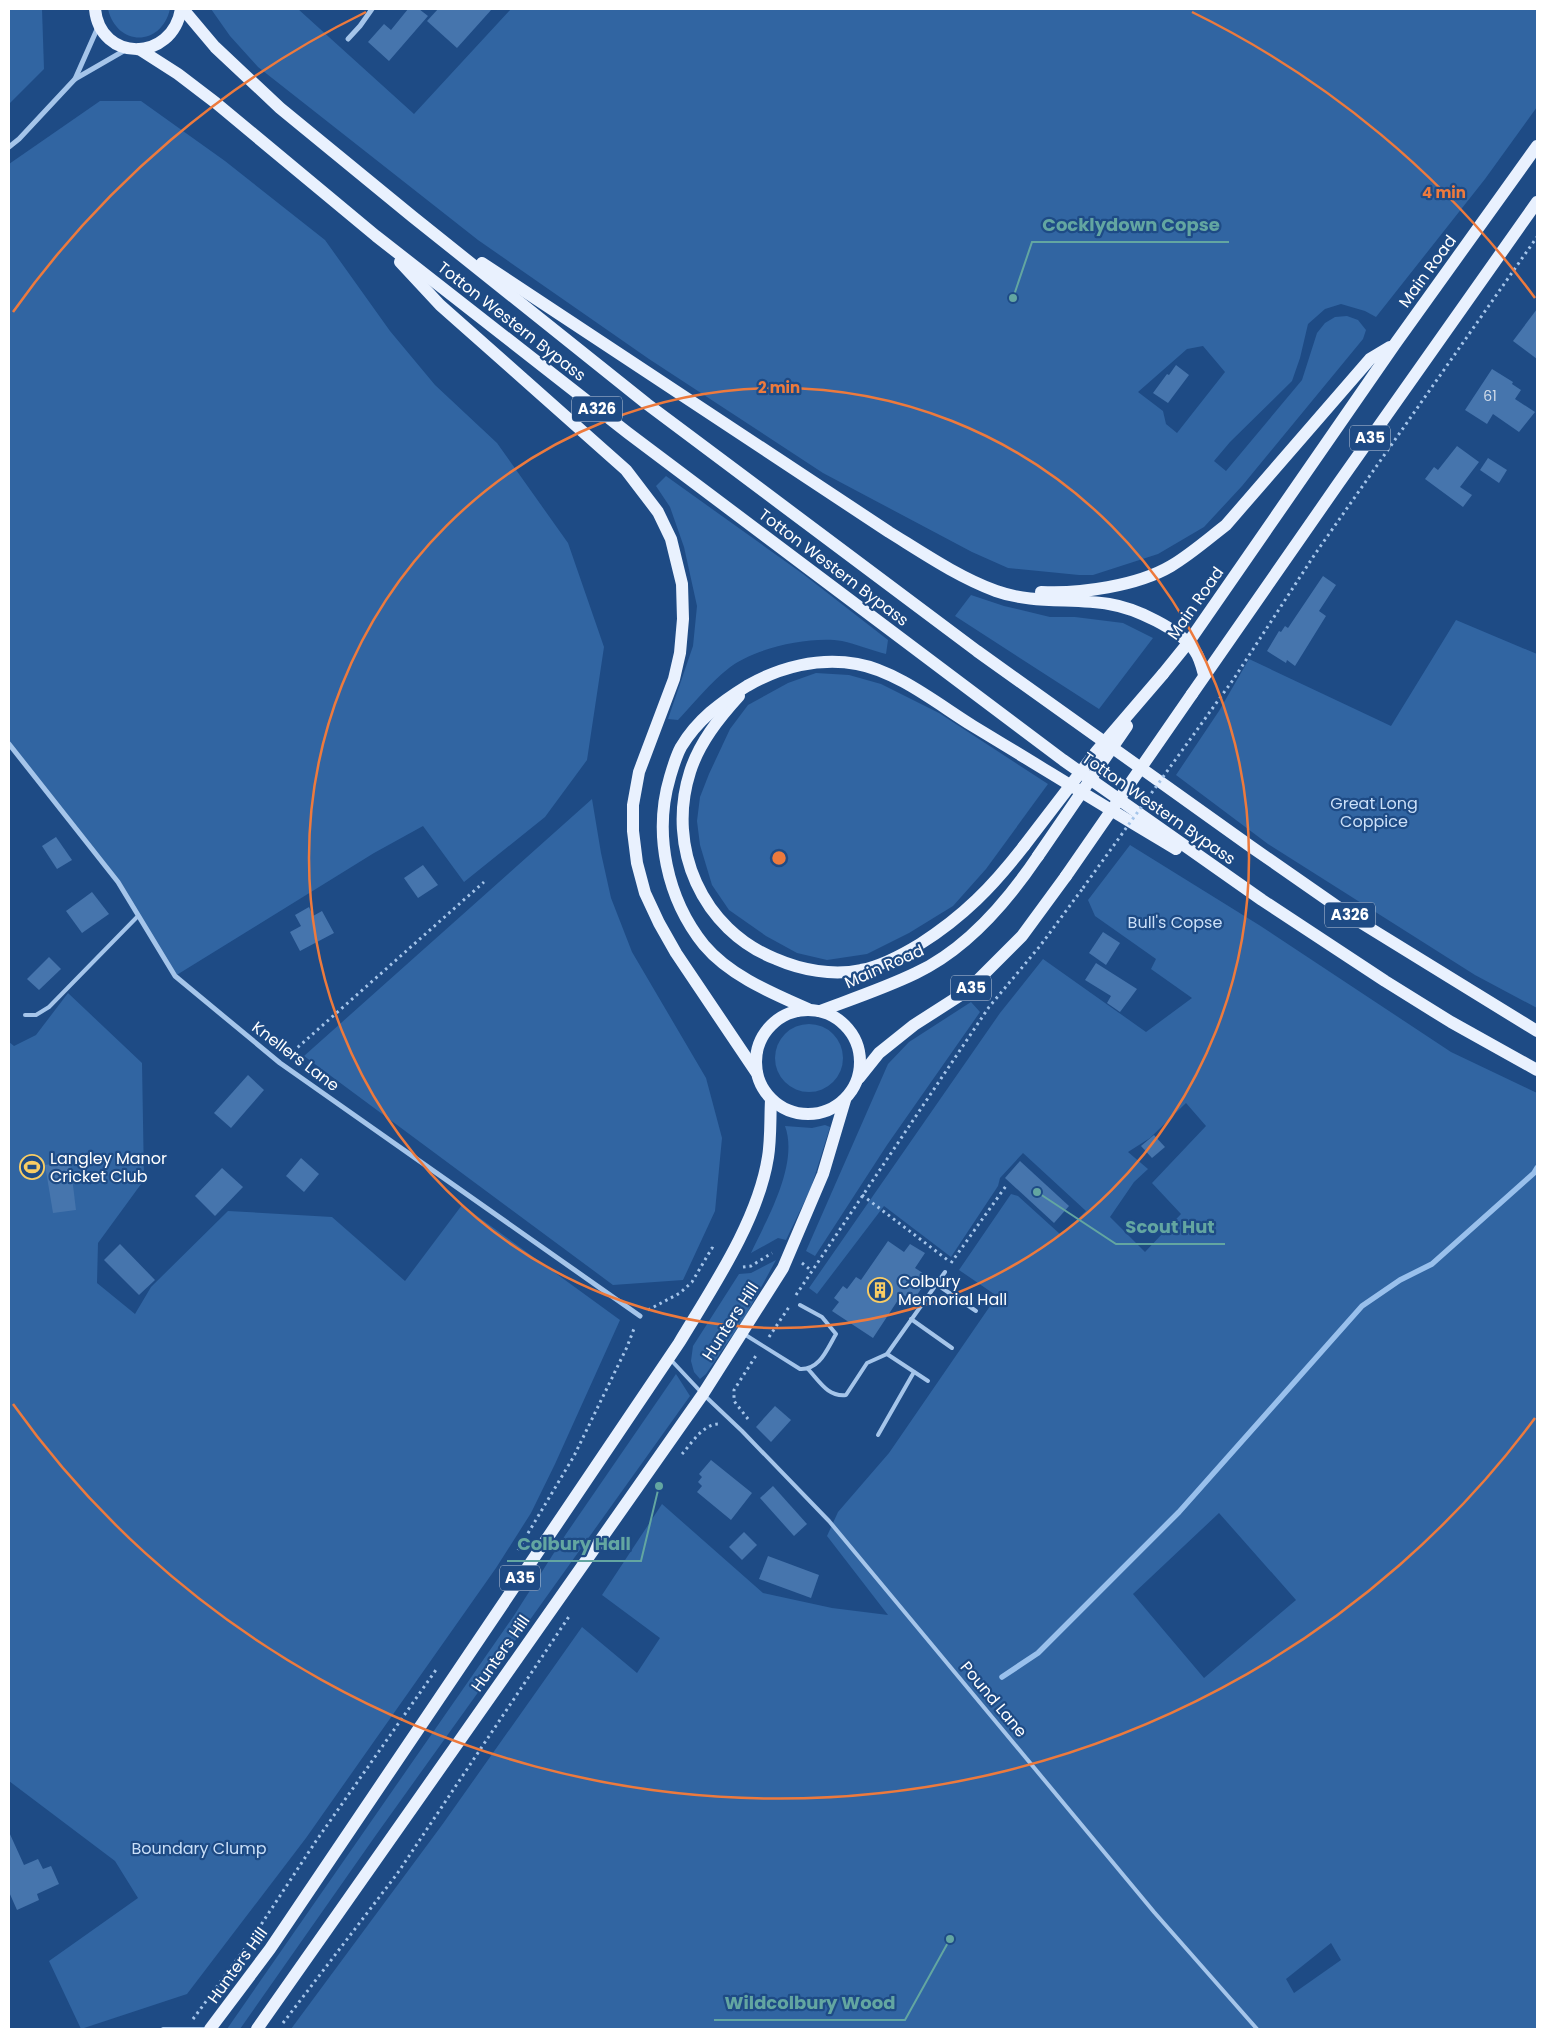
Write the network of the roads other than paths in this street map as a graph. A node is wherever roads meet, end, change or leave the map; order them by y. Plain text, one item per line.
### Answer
1 (182, 9) edge
2 (372, 9) edge
3 (95, 14) edge
4 (348, 39) dead end
5 (134, 49) junction
6 (75, 79) junction
7 (1537, 146) edge
8 (9, 147) edge
9 (1537, 202) edge
10 (413, 217) junction
11 (376, 236) junction
12 (1395, 344) junction
13 (996, 591) junction
14 (1188, 643) junction
15 (1163, 674) junction
16 (1204, 676) junction
17 (749, 685) junction
18 (9, 744) edge
19 (1262, 900) junction
20 (138, 916) junction
21 (814, 1010) junction
22 (25, 1015) dead end
23 (1537, 1031) edge
24 (1537, 1070) edge
25 (756, 1072) junction
26 (857, 1080) junction
27 (771, 1100) junction
28 (844, 1100) junction
29 (945, 1272) road end
30 (936, 1284) junction
31 (800, 1305) dead end
32 (976, 1311) dead end
33 (640, 1316) road end
34 (911, 1319) junction
35 (742, 1332) junction
36 (952, 1348) dead end
37 (887, 1354) junction
38 (669, 1357) junction
39 (808, 1370) junction
40 (914, 1372) junction
41 (928, 1381) dead end
42 (703, 1394) junction
43 (878, 1434) dead end
44 (186, 2028) edge
45 (163, 2029) edge
46 (210, 2029) edge
47 (257, 2029) edge
48 (1257, 2029) edge

1 - 5 main road
1 - 10 main road, Totton Western Bypass / A326
2 - 4 street
3 - 5 main road, Totton Western Bypass
3 - 6 street
5 - 6 street
5 - 11 main road, Totton Western Bypass / A326
6 - 8 street
7 - 12 main road, Main Road / A35
9 - 16 main road, A35
10 - 13 main road
10 - 23 main road, Totton Western Bypass / A326
11 - 19 main road, Totton Western Bypass / A326
11 - 25 main road
12 - 13 main road
12 - 14 main road, Main Road / A35
13 - 14 main road
14 - 15 main road, Main Road / A35
14 - 16 main road
15 - 17 main road, bridge
15 - 21 main road, Main Road / A35, bridge
16 - 26 main road, A35, bridge
17 - 19 main road
17 - 21 main road
18 - 20 street, Knellers Lane
19 - 24 main road, Totton Western Bypass / A326
20 - 22 lane
20 - 33 street, Knellers Lane
21 - 25 main road
21 - 26 main road
25 - 27 main road
26 - 28 main road
27 - 28 main road
27 - 38 main road, Hunters Hill / A35
28 - 35 main road, Hunters Hill / A35
29 - 30 lane
30 - 32 lane
30 - 34 lane
31 - 39 lane
34 - 36 lane
34 - 37 lane
35 - 39 lane
35 - 42 main road, Hunters Hill / A35
37 - 39 lane
37 - 40 lane
38 - 42 lane, Pound Lane
38 - 46 main road, Hunters Hill / A35
40 - 41 lane
40 - 43 lane
42 - 47 main road, Hunters Hill / A35
42 - 48 lane, Pound Lane
44 - 45 lane
44 - 46 lane

